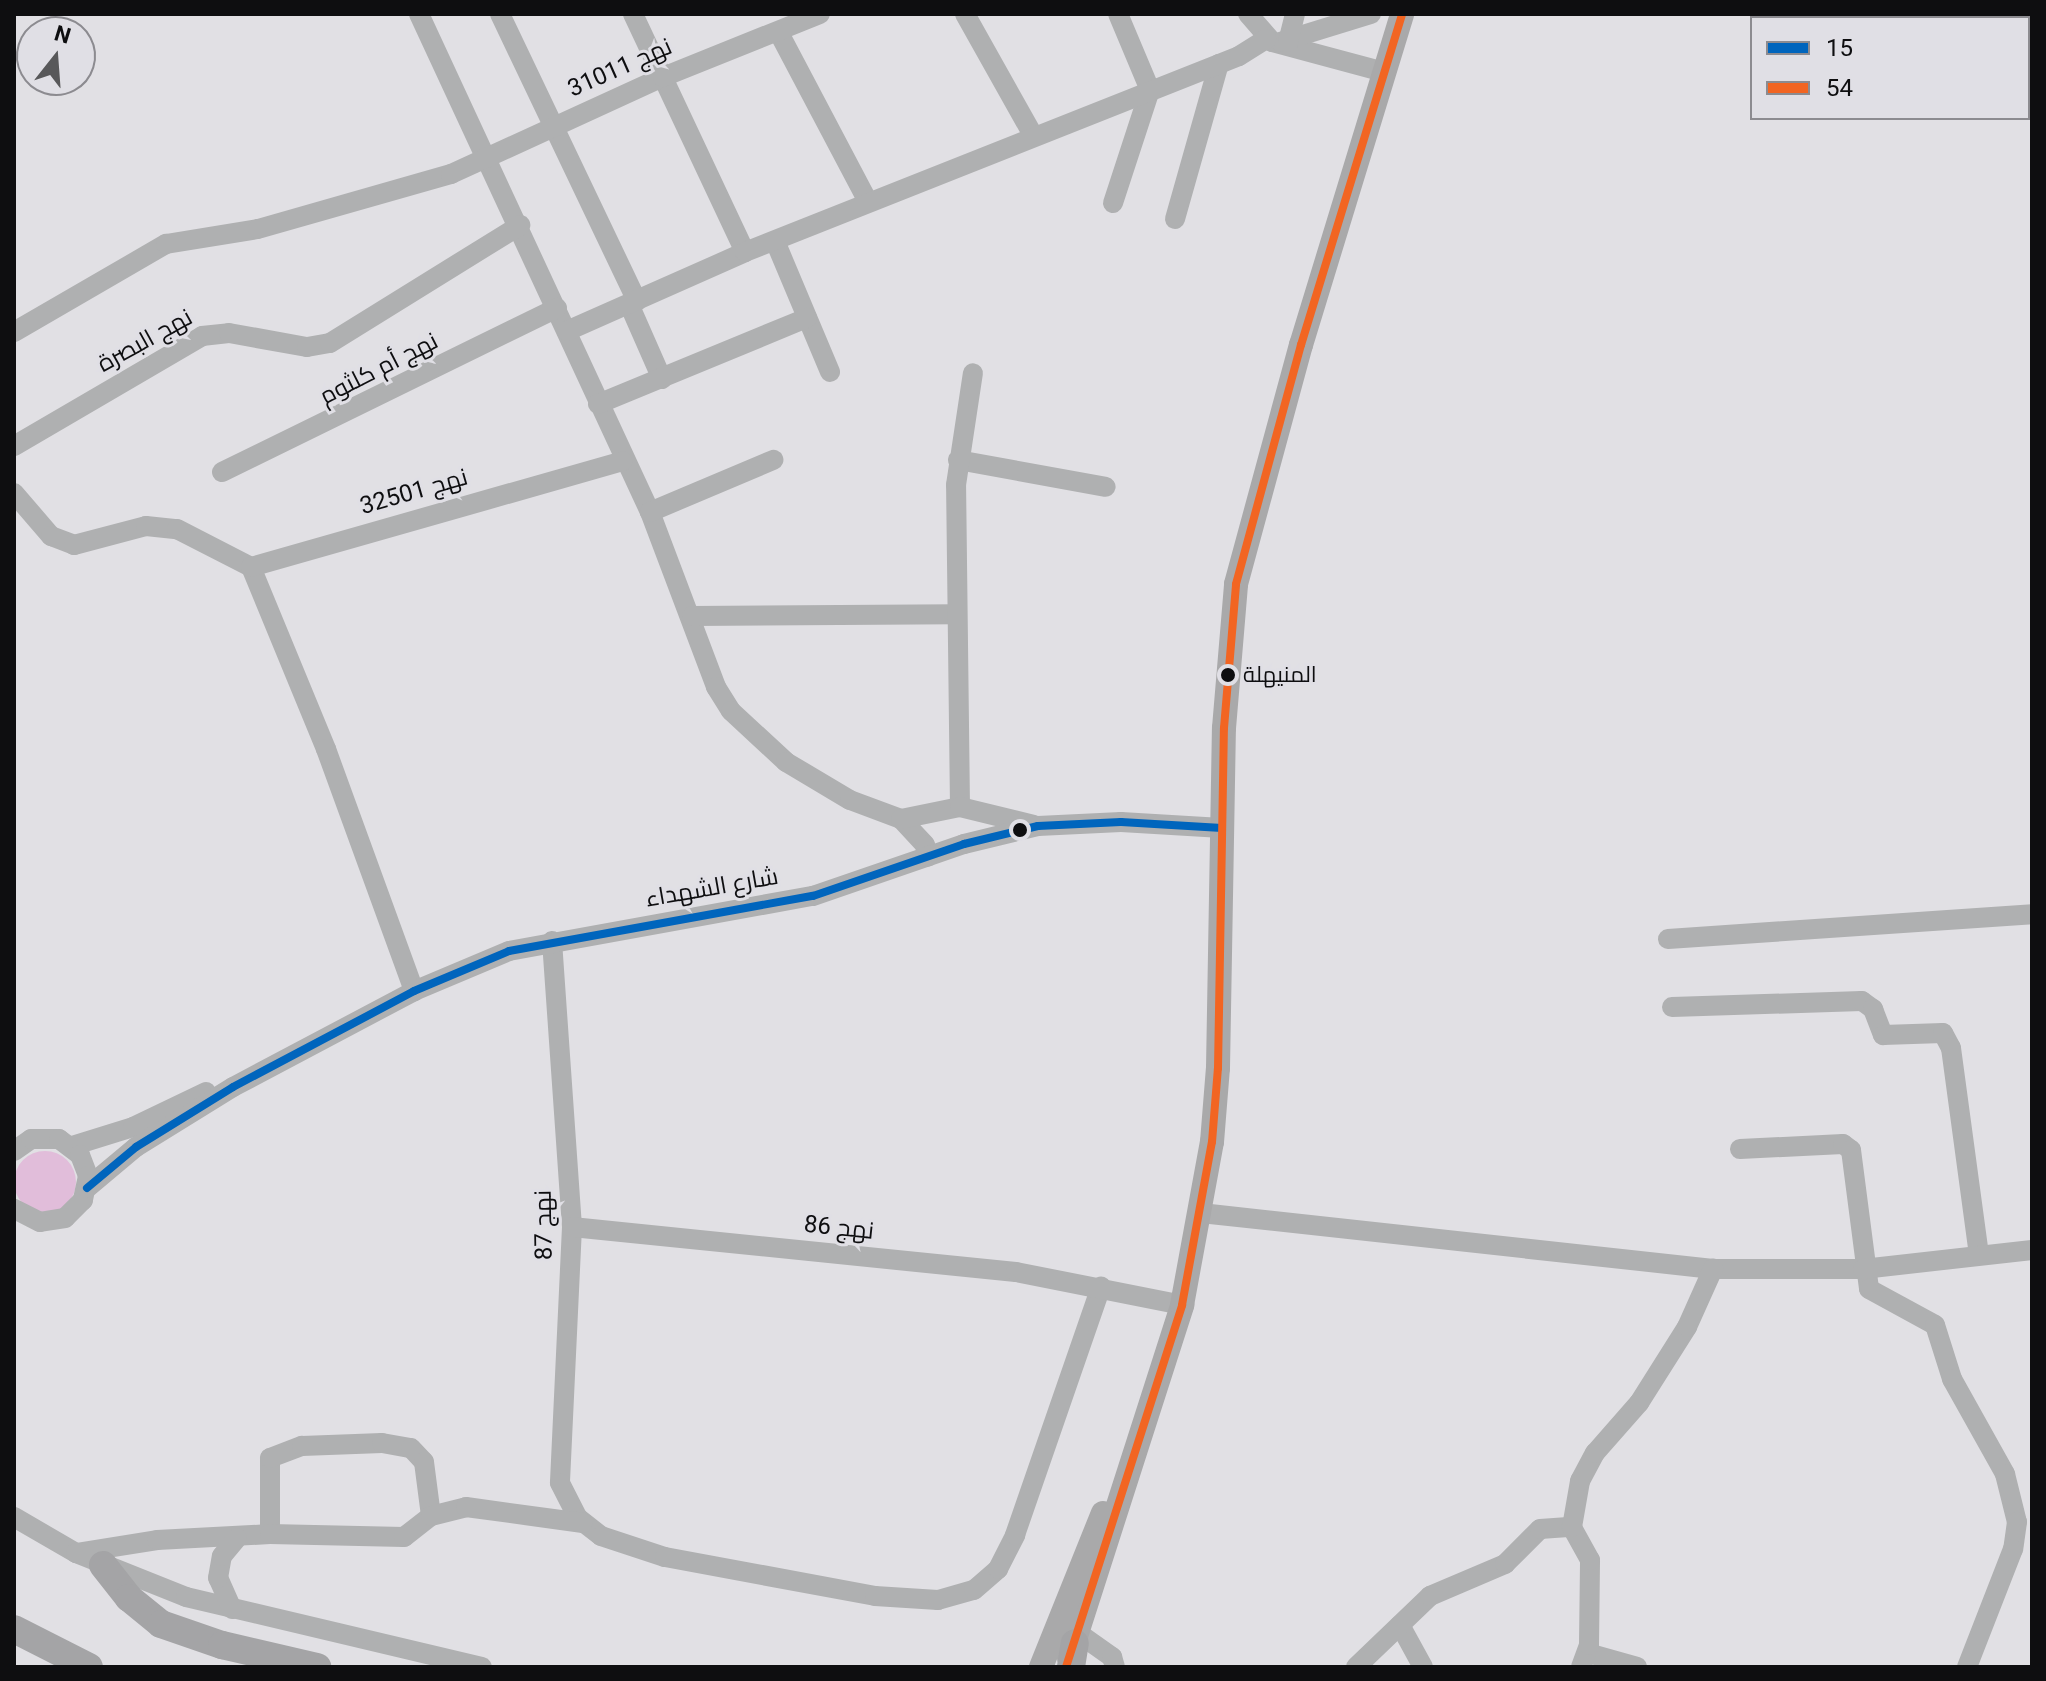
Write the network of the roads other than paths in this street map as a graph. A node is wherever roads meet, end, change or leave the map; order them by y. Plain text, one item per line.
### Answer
1 (419, 14) edge
2 (500, 14) edge
3 (633, 14) edge
4 (820, 14) edge
5 (965, 14) edge
6 (1118, 14) edge
7 (1248, 14) edge
8 (1295, 14) edge
9 (1371, 14) edge
10 (1402, 14) edge
11 (779, 33) junction
12 (1276, 41) junction
13 (1219, 64) junction
14 (1384, 72) junction
15 (663, 77) junction
16 (1150, 90) junction
17 (555, 125) junction
18 (1033, 135) junction
19 (486, 155) junction
20 (868, 202) junction
21 (1113, 203) dead end
22 (1175, 219) dead end
23 (520, 225) junction
24 (775, 241) junction
25 (745, 252) junction
26 (633, 303) junction
27 (557, 308) junction
28 (807, 318) junction
29 (567, 331) junction
30 (14, 332) edge
31 (830, 372) dead end
32 (973, 373) dead end
33 (662, 379) junction
34 (598, 404) junction
35 (14, 446) edge
36 (773, 460) dead end
37 (958, 460) junction
38 (622, 461) junction
39 (222, 472) dead end
40 (1106, 487) dead end
41 (14, 493) edge
42 (650, 512) junction
43 (251, 567) junction
44 (955, 614) junction
45 (692, 616) junction
46 (960, 807) junction
47 (901, 819) junction
48 (1038, 826) junction
49 (1222, 828) junction
50 (928, 857) junction
51 (2032, 914) edge
52 (1668, 939) dead end
53 (552, 941) junction
54 (414, 991) junction
55 (1672, 1007) dead end
56 (233, 1087) junction
57 (72, 1146) junction
58 (1740, 1149) dead end
59 (14, 1151) edge
60 (87, 1188) junction
61 (1201, 1213) junction
62 (18, 1216) edge
63 (572, 1227) junction
64 (2032, 1250) edge
65 (1979, 1254) junction
66 (1713, 1269) junction
67 (1863, 1269) junction
68 (1101, 1286) junction
69 (1182, 1305) junction
70 (1127, 1465) junction
71 (576, 1515) junction
72 (431, 1516) junction
73 (14, 1517) edge
74 (1572, 1527) junction
75 (270, 1534) junction
76 (237, 1538) junction
77 (2023, 1544) edge
78 (76, 1553) junction
79 (103, 1565) junction
80 (232, 1609) junction
81 (1400, 1625) junction
82 (14, 1629) edge
83 (1058, 1658) edge
84 (1585, 1660) edge
85 (89, 1667) edge
86 (317, 1667) edge
87 (482, 1667) edge
88 (1115, 1667) edge
89 (1356, 1667) edge
90 (1423, 1667) edge
91 (1637, 1667) edge
92 (1967, 1667) edge

1 - 19 street
2 - 17 street
3 - 15 street
4 - 11 street, نهج 31011
5 - 18 street
6 - 16 street
7 - 12 street
8 - 12 street
9 - 12 street
10 - 14 main road
11 - 15 street, نهج 31011
11 - 20 street
12 - 13 street
12 - 14 street
13 - 16 street
13 - 22 street
14 - 49 main road
15 - 17 street, نهج 31011
15 - 25 street
16 - 18 street
16 - 21 street
17 - 19 street, نهج 31011
17 - 26 street
18 - 20 street
19 - 23 street
19 - 30 street, نهج 31011
20 - 24 street
23 - 27 street
23 - 35 street, نهج البصرة
24 - 25 street
24 - 28 street
25 - 26 street
26 - 29 street
26 - 33 street
27 - 29 street
27 - 39 street, نهج أم كلثوم
28 - 31 street
28 - 33 street
29 - 34 street
32 - 37 street
33 - 34 street
34 - 38 street
36 - 42 street
37 - 40 street
37 - 44 street
38 - 42 street
38 - 43 street, نهج 32501
41 - 43 street
42 - 45 street
43 - 54 street
44 - 45 street
44 - 46 street
45 - 47 street
46 - 47 street
46 - 48 street
47 - 50 street
48 - 49 street, شارع الشهداء
48 - 50 street, شارع الشهداء
49 - 61 main road
50 - 53 street, شارع الشهداء
51 - 52 street
53 - 54 street, شارع الشهداء
53 - 63 street, نهج 87
54 - 56 street, شارع الشهداء
55 - 65 street
56 - 57 street
56 - 60 street
57 - 59 street
57 - 60 street
58 - 67 street
60 - 62 street
61 - 66 street
61 - 69 main road
63 - 68 street, نهج 86
63 - 71 street, نهج 87
64 - 65 street
65 - 67 street
66 - 67 street
66 - 74 street
67 - 77 street
68 - 69 street, نهج 86
68 - 71 street
69 - 70 main road
70 - 83 main road
70 - 83 main road
71 - 72 street
72 - 75 street
72 - 75 street
73 - 78 street
74 - 81 street
74 - 84 street
75 - 76 street
76 - 78 street
76 - 80 street
77 - 92 street
78 - 79 street
79 - 80 street
79 - 86 highway
80 - 87 street
81 - 89 street
81 - 90 street
82 - 85 highway
83 - 88 street
84 - 91 street

